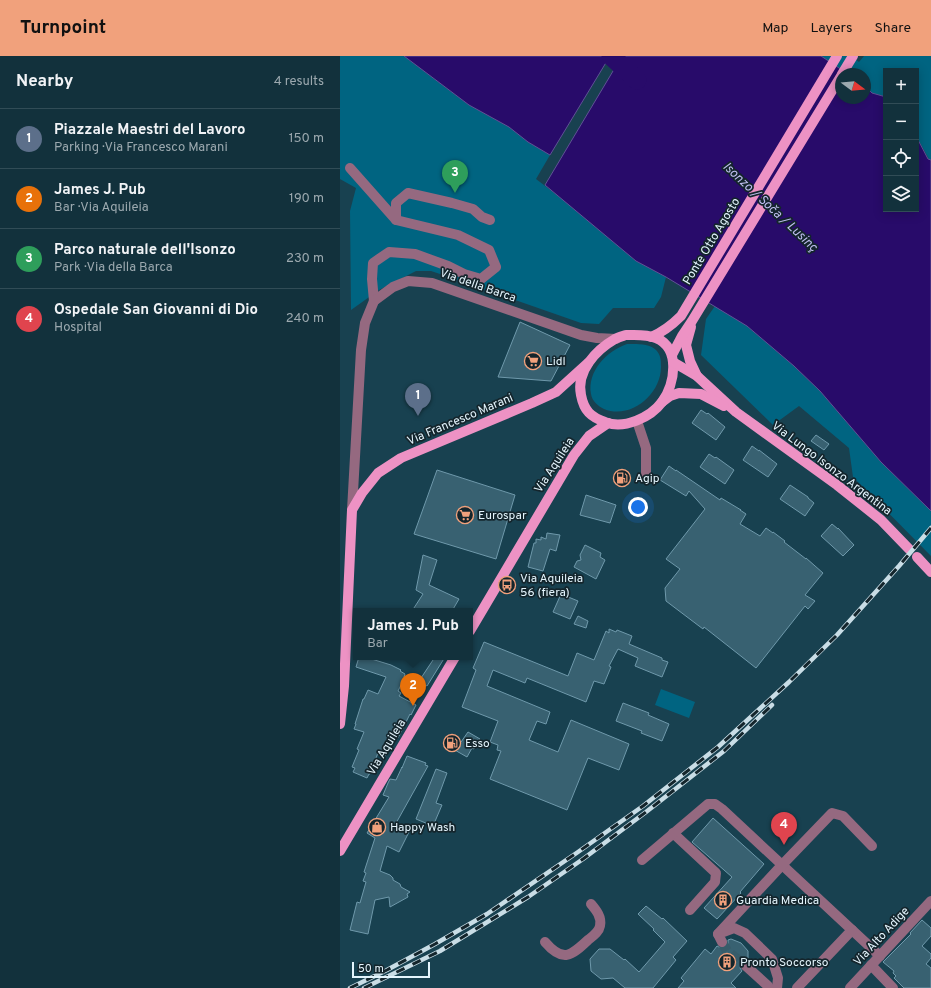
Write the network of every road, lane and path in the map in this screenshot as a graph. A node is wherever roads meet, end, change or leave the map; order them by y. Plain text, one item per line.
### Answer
1 (837, 56) edge
2 (853, 56) edge
3 (846, 68) edge
4 (835, 86) edge
5 (350, 168) dead end
6 (396, 220) junction
7 (490, 220) dead end
8 (374, 301) junction
9 (692, 321) junction
10 (651, 336) junction
11 (616, 339) junction
12 (673, 359) junction
13 (588, 363) junction
14 (697, 376) junction
15 (662, 402) junction
16 (736, 412) junction
17 (637, 421) junction
18 (608, 423) junction
19 (646, 475) dead end
20 (352, 510) junction
21 (909, 549) dead end
22 (917, 557) dead end
23 (931, 572) edge
24 (473, 626) edge
25 (453, 660) edge
26 (342, 684) edge
27 (340, 724) edge
28 (673, 833) junction
29 (872, 846) dead end
30 (340, 851) edge
31 (642, 860) dead end
32 (782, 865) junction
33 (931, 901) edge
34 (590, 904) dead end
35 (690, 910) dead end
36 (852, 930) junction
37 (545, 942) dead end
38 (880, 956) junction
39 (872, 965) junction
40 (746, 966) tunnel mouth
41 (769, 988) edge
42 (777, 988) edge
43 (797, 988) edge
44 (850, 988) edge
45 (893, 988) edge

1 - 10 main road, Ponte Otto Agosto
2 - 3 main road
4 - 9 main road
5 - 6 street
6 - 7 street
6 - 8 street
8 - 11 street, Via della Barca
8 - 20 street
9 - 12 main road
9 - 14 main road
10 - 11 main road
10 - 12 main road
11 - 13 main road
12 - 14 main road, Via Lungo Isonzo Argentina
12 - 15 main road
13 - 18 main road
13 - 20 main road, Via Francesco Marani
14 - 16 main road, Via Lungo Isonzo Argentina
15 - 16 main road, Via Lungo Isonzo Argentina
15 - 17 main road
16 - 21 main road, Via Lungo Isonzo Argentina
17 - 18 main road
17 - 19 street
18 - 24 main road, Via Aquileia
20 - 26 main road
22 - 23 main road
25 - 30 main road, Via Aquileia
26 - 27 main road
28 - 31 street
28 - 32 street
28 - 35 street
29 - 32 street
32 - 36 street
32 - 42 street
33 - 38 street, Via Alto Adige
34 - 37 street
36 - 38 street
36 - 43 street
38 - 39 street, Via Alto Adige
39 - 44 street, Via Alto Adige
39 - 45 street
40 - 41 street

